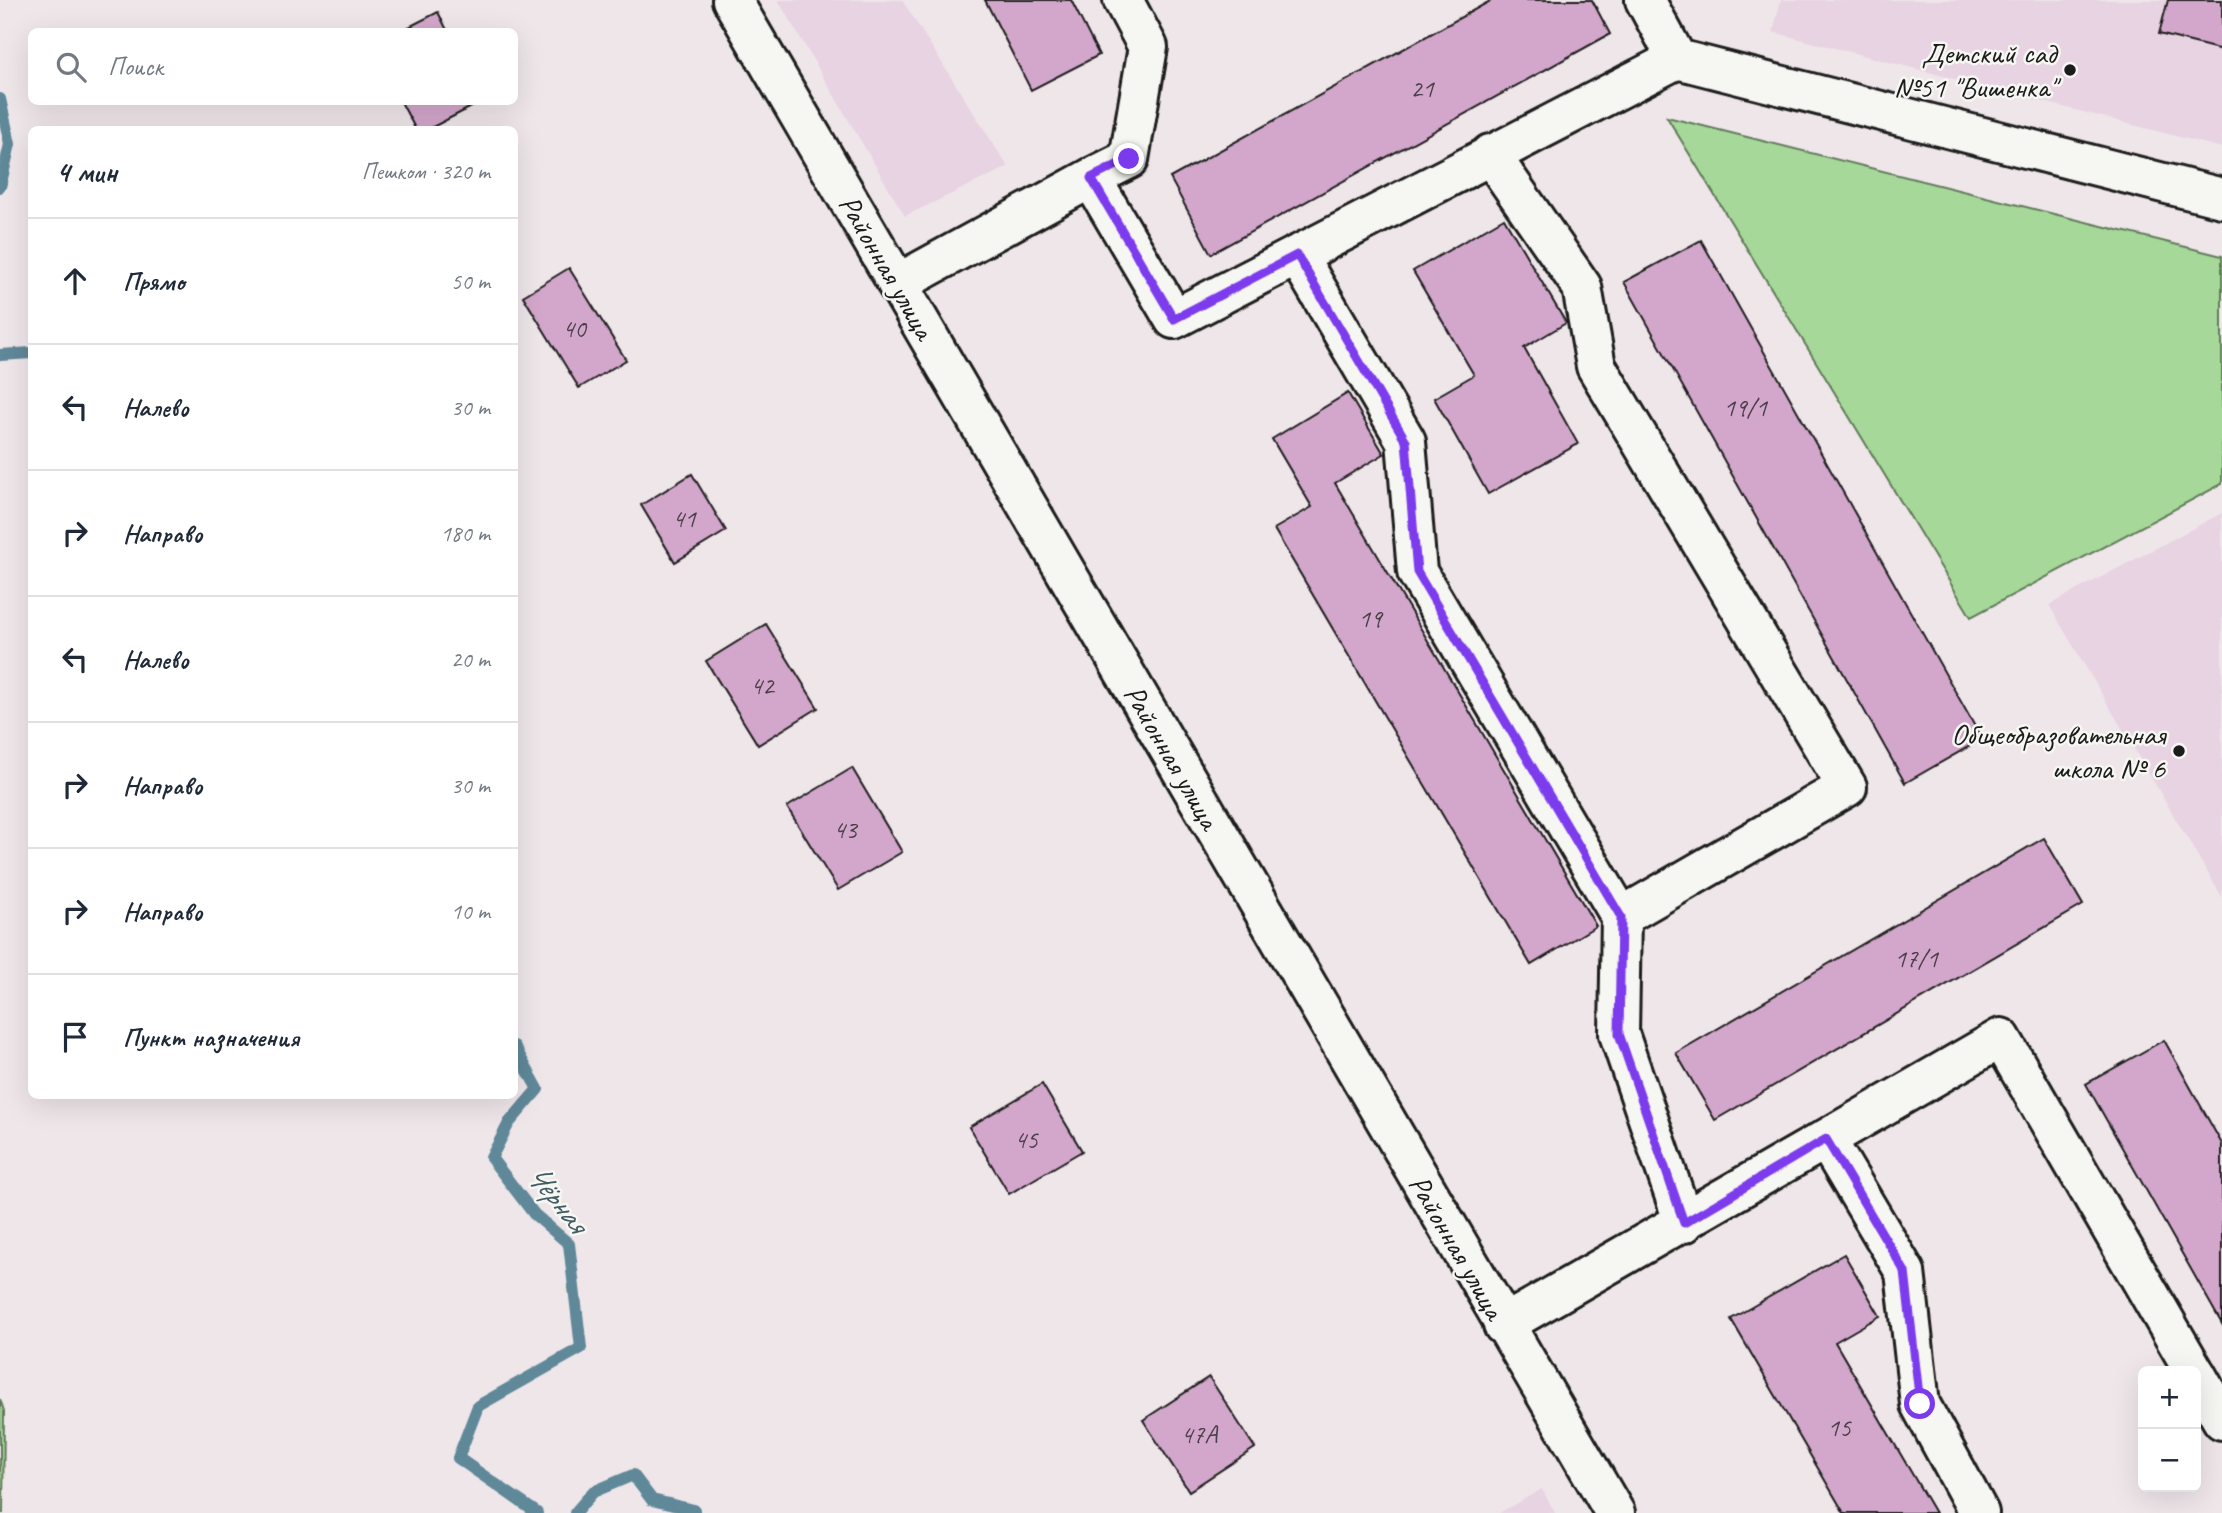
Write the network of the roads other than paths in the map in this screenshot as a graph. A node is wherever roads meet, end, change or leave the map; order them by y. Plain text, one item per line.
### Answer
1 (732, 0) edge
2 (1123, 0) edge
3 (1645, 0) edge
4 (1677, 59) junction
5 (1490, 154) junction
6 (1091, 178) junction
7 (2222, 198) edge
8 (1297, 255) junction
9 (897, 284) junction
10 (1621, 917) junction
11 (1826, 1139) junction
12 (1684, 1223) junction
13 (1503, 1325) junction
14 (2191, 1366) edge
15 (2201, 1383) edge
16 (2222, 1420) edge
17 (1615, 1513) edge
18 (1979, 1513) edge

1 - 9 main road, Районная улица
2 - 6 main road
3 - 4 main road
4 - 5 main road
4 - 7 main road
5 - 8 main road
5 - 10 main road
6 - 8 main road
6 - 9 main road
8 - 10 main road
9 - 13 main road, Районная улица
10 - 12 main road
11 - 12 main road
11 - 14 main road
11 - 18 main road
12 - 13 main road
13 - 17 main road, Районная улица
15 - 16 main road

